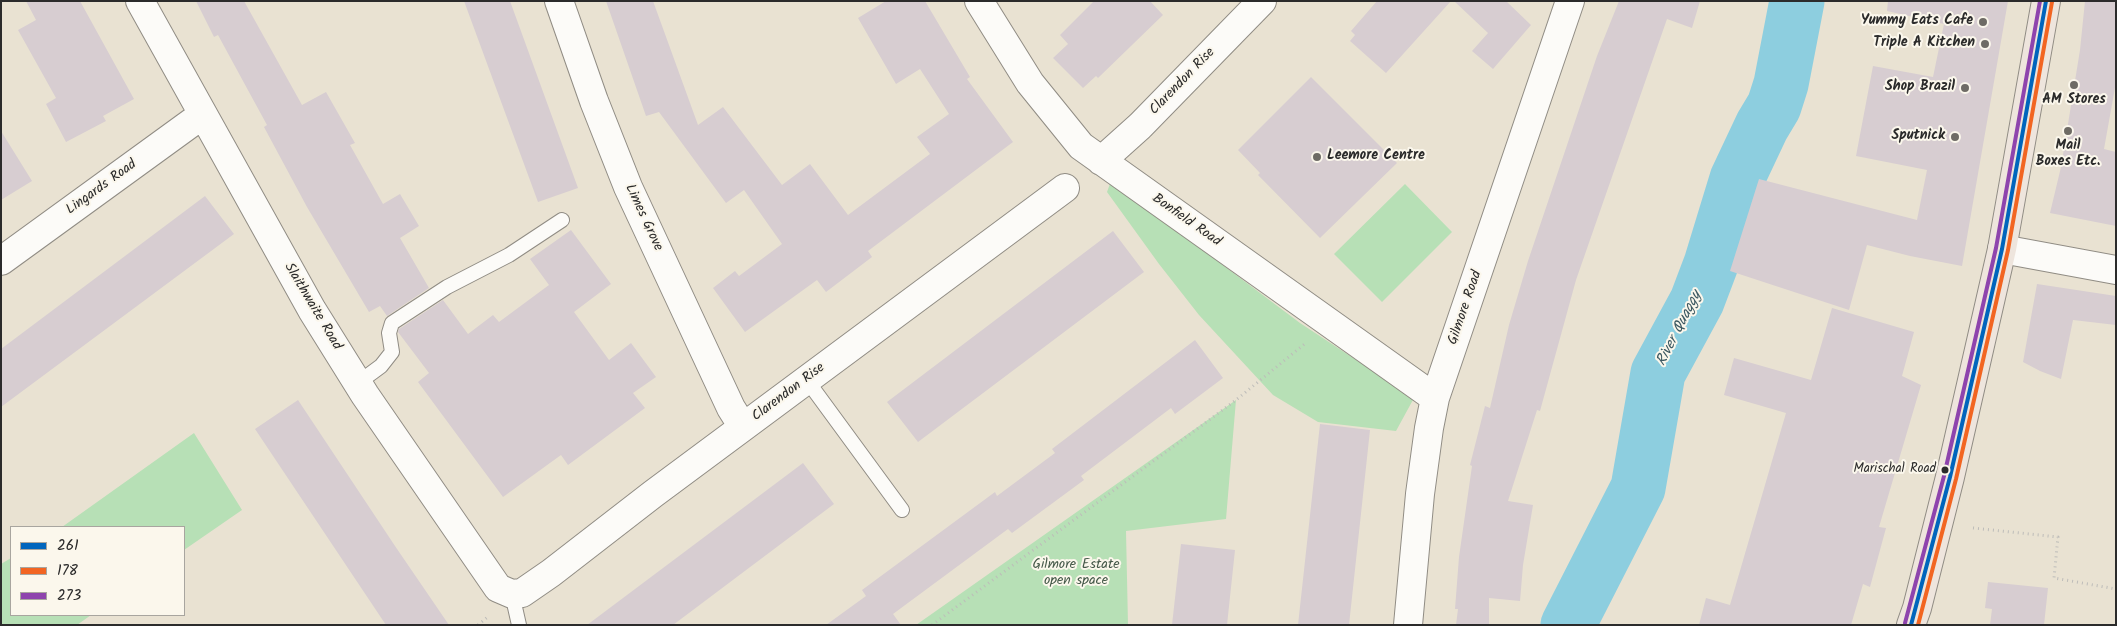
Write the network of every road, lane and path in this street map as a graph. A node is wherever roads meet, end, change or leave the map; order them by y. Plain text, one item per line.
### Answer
1 (140, 1) edge
2 (559, 1) edge
3 (980, 1) edge
4 (1262, 1) edge
5 (1570, 1) edge
6 (2046, 1) edge
7 (202, 115) junction
8 (1101, 161) junction
9 (1064, 188) dead end
10 (562, 220) dead end
11 (2002, 249) junction
12 (1, 262) edge
13 (2116, 270) edge
14 (1330, 322) junction
15 (806, 379) junction
16 (358, 383) junction
17 (1435, 398) junction
18 (743, 426) junction
19 (902, 510) dead end
20 (1973, 528) dead end
21 (2116, 589) edge
22 (512, 594) junction
23 (519, 625) edge
24 (932, 625) edge
25 (1408, 625) edge
26 (1911, 625) edge

1 - 7 street, Slaithwaite Road
2 - 18 street, Limes Grove
3 - 8 street, Bonfield Road
4 - 8 street, Clarendon Rise
5 - 17 street, Gilmore Road
6 - 11 highway
7 - 12 street, Lingards Road
7 - 16 street, Slaithwaite Road
8 - 14 street, Bonfield Road
9 - 15 street, Clarendon Rise
10 - 16 lane
11 - 13 street
11 - 26 highway
14 - 17 street, Bonfield Road
14 - 24 path
15 - 18 street, Clarendon Rise
15 - 19 lane
16 - 22 street, Slaithwaite Road
17 - 25 street, Gilmore Road
18 - 22 street, Clarendon Rise
20 - 21 path
22 - 23 lane

